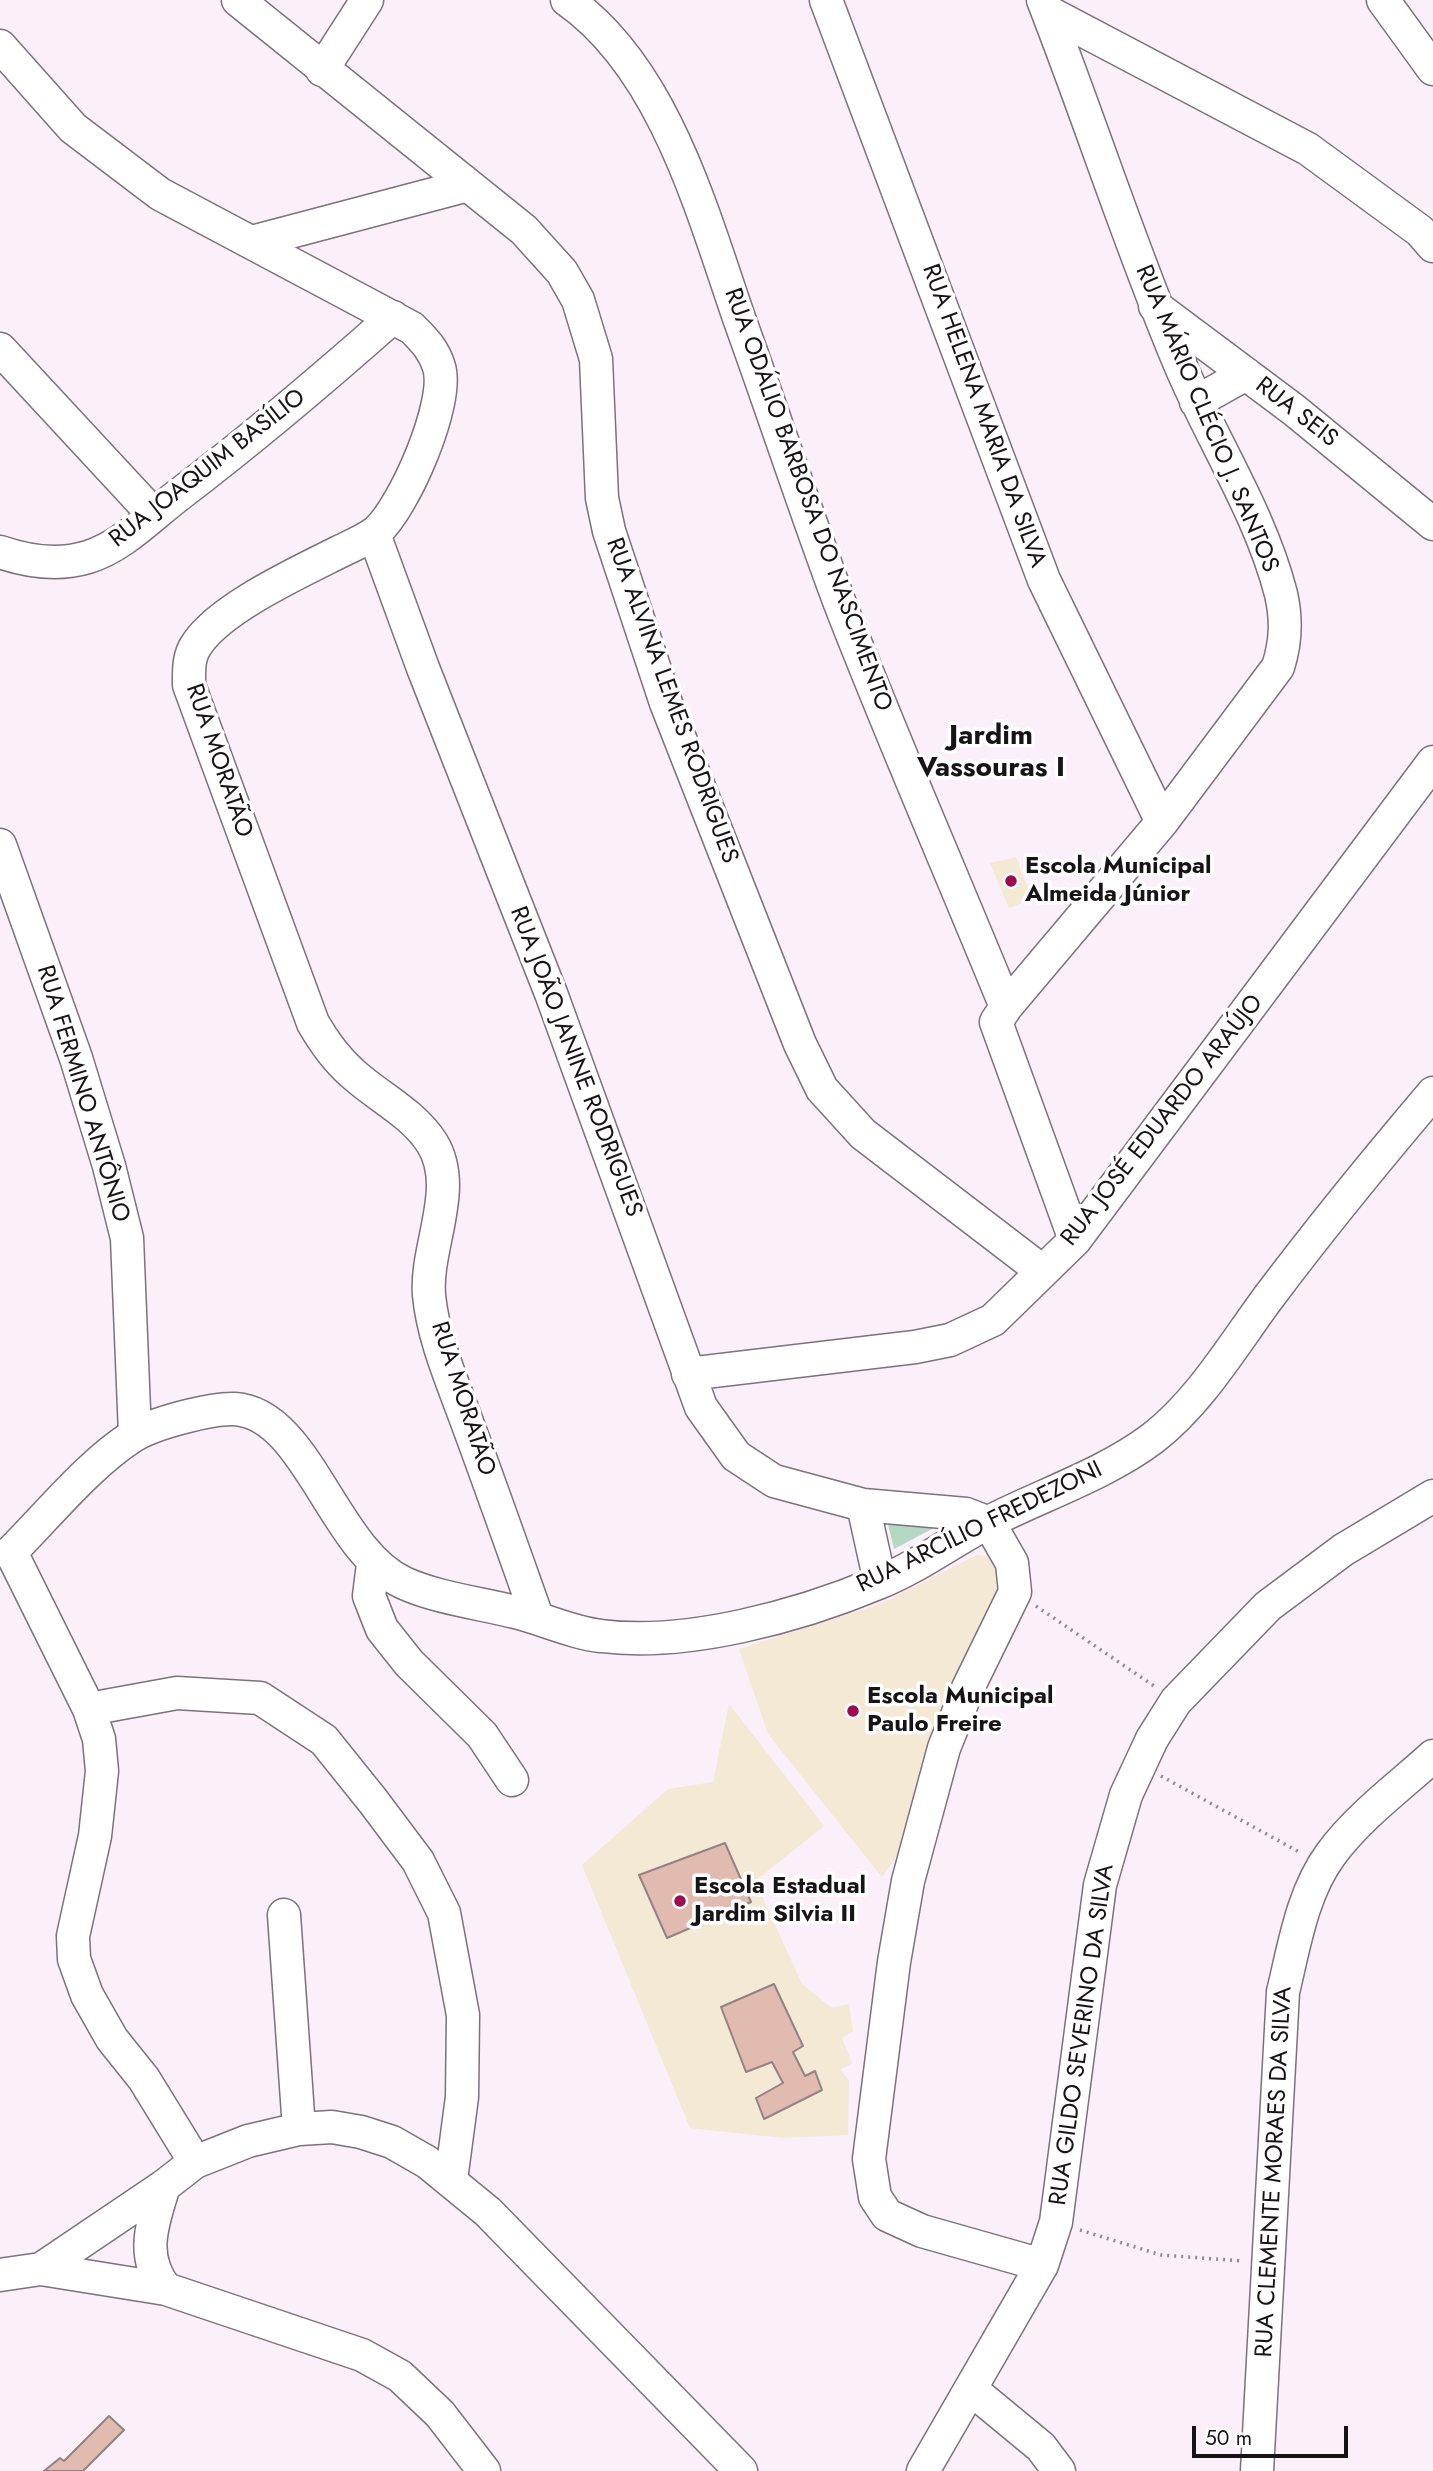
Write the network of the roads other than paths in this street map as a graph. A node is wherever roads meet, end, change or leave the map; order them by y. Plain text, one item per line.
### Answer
1 (238, 0) edge
2 (367, 0) edge
3 (826, 0) edge
4 (1383, 0) edge
5 (584, 5) edge
6 (1045, 6) edge
7 (0, 46) edge
8 (1433, 69) edge
9 (322, 70) junction
10 (468, 185) junction
11 (252, 242) junction
12 (1433, 246) edge
13 (1155, 306) junction
14 (393, 317) junction
15 (0, 349) edge
16 (1246, 374) junction
17 (1196, 402) junction
18 (154, 515) junction
19 (1433, 524) edge
20 (374, 534) junction
21 (0, 552) edge
22 (1433, 762) edge
23 (1162, 822) junction
24 (0, 845) edge
25 (1001, 1015) junction
26 (1433, 1093) edge
27 (1075, 1240) junction
28 (1042, 1271) junction
29 (688, 1374) junction
30 (135, 1434) junction
31 (1433, 1496) edge
32 (863, 1505) junction
33 (989, 1522) junction
34 (5, 1544) edge
35 (373, 1564) junction
36 (880, 1582) junction
37 (537, 1617) junction
38 (89, 1709) junction
39 (1433, 1756) edge
40 (513, 1780) dead end
41 (284, 1915) dead end
42 (299, 2129) junction
43 (195, 2162) junction
44 (451, 2180) junction
45 (164, 2186) junction
46 (1042, 2264) junction
47 (41, 2269) junction
48 (0, 2275) edge
49 (166, 2289) junction
50 (972, 2390) junction
51 (484, 2471) edge
52 (741, 2471) edge
53 (923, 2471) edge
54 (1059, 2471) edge
55 (1257, 2471) edge

1 - 9 street, RUA ALVINA LEMES RODRIGUES
2 - 9 street
3 - 23 street, RUA HELENA MARIA DA SILVA
4 - 8 street
5 - 25 street, RUA ODÁLIO BARBOSA DO NASCIMENTO
6 - 12 street
6 - 13 street, RUA MÁRIO CLÉCIO J. SANTOS
7 - 11 street, RUA MORATÃO
9 - 10 street, RUA ALVINA LEMES RODRIGUES
10 - 11 street
10 - 28 street, RUA ALVINA LEMES RODRIGUES
11 - 14 street, RUA MORATÃO
13 - 16 street, RUA SEIS
13 - 17 street, RUA MÁRIO CLÉCIO J. SANTOS
14 - 18 street, RUA JOAQUIM BASÍLIO
14 - 20 street, RUA MORATÃO
15 - 18 street
16 - 17 street
16 - 19 street, RUA SEIS
17 - 23 street, RUA MÁRIO CLÉCIO J. SANTOS
18 - 21 street, RUA JOAQUIM BASÍLIO
20 - 29 street, RUA JOÃO JANINE RODRIGUES
20 - 37 street, RUA MORATÃO
22 - 27 street, RUA JOSÉ EDUARDO ARAÚJO
23 - 25 street, RUA MÁRIO CLÉCIO J. SANTOS
24 - 30 street, RUA FERMINO ANTÔNIO
25 - 27 street, RUA ODÁLIO BARBOSA DO NASCIMENTO
26 - 33 street, RUA ARCÍLIO FREDEZONI
27 - 28 street, RUA JOSÉ EDUARDO ARAÚJO
28 - 29 street, RUA JOSÉ EDUARDO ARAÚJO
29 - 32 street, RUA JOÃO JANINE RODRIGUES
30 - 34 street, RUA ARCÍLIO FREDEZONI
30 - 35 street, RUA ARCÍLIO FREDEZONI
31 - 46 street, RUA GILDO SEVERINO DA SILVA
32 - 33 street, RUA JOÃO JANINE RODRIGUES
32 - 36 street
33 - 36 street, RUA ARCÍLIO FREDEZONI
33 - 46 street
34 - 38 street, RUA ARCÍLIO FREDEZONI
35 - 37 street, RUA ARCÍLIO FREDEZONI
35 - 40 street
36 - 37 street, RUA ARCÍLIO FREDEZONI
38 - 43 street, RUA ARCÍLIO FREDEZONI
38 - 44 street
39 - 55 street, RUA CLEMENTE MORAES DA SILVA
41 - 42 street
42 - 43 street
42 - 44 street
43 - 45 street
44 - 52 street
45 - 47 street
45 - 49 street
46 - 50 street, RUA GILDO SEVERINO DA SILVA
47 - 48 street
47 - 49 street
49 - 51 street
50 - 53 street, RUA GILDO SEVERINO DA SILVA
50 - 54 street

